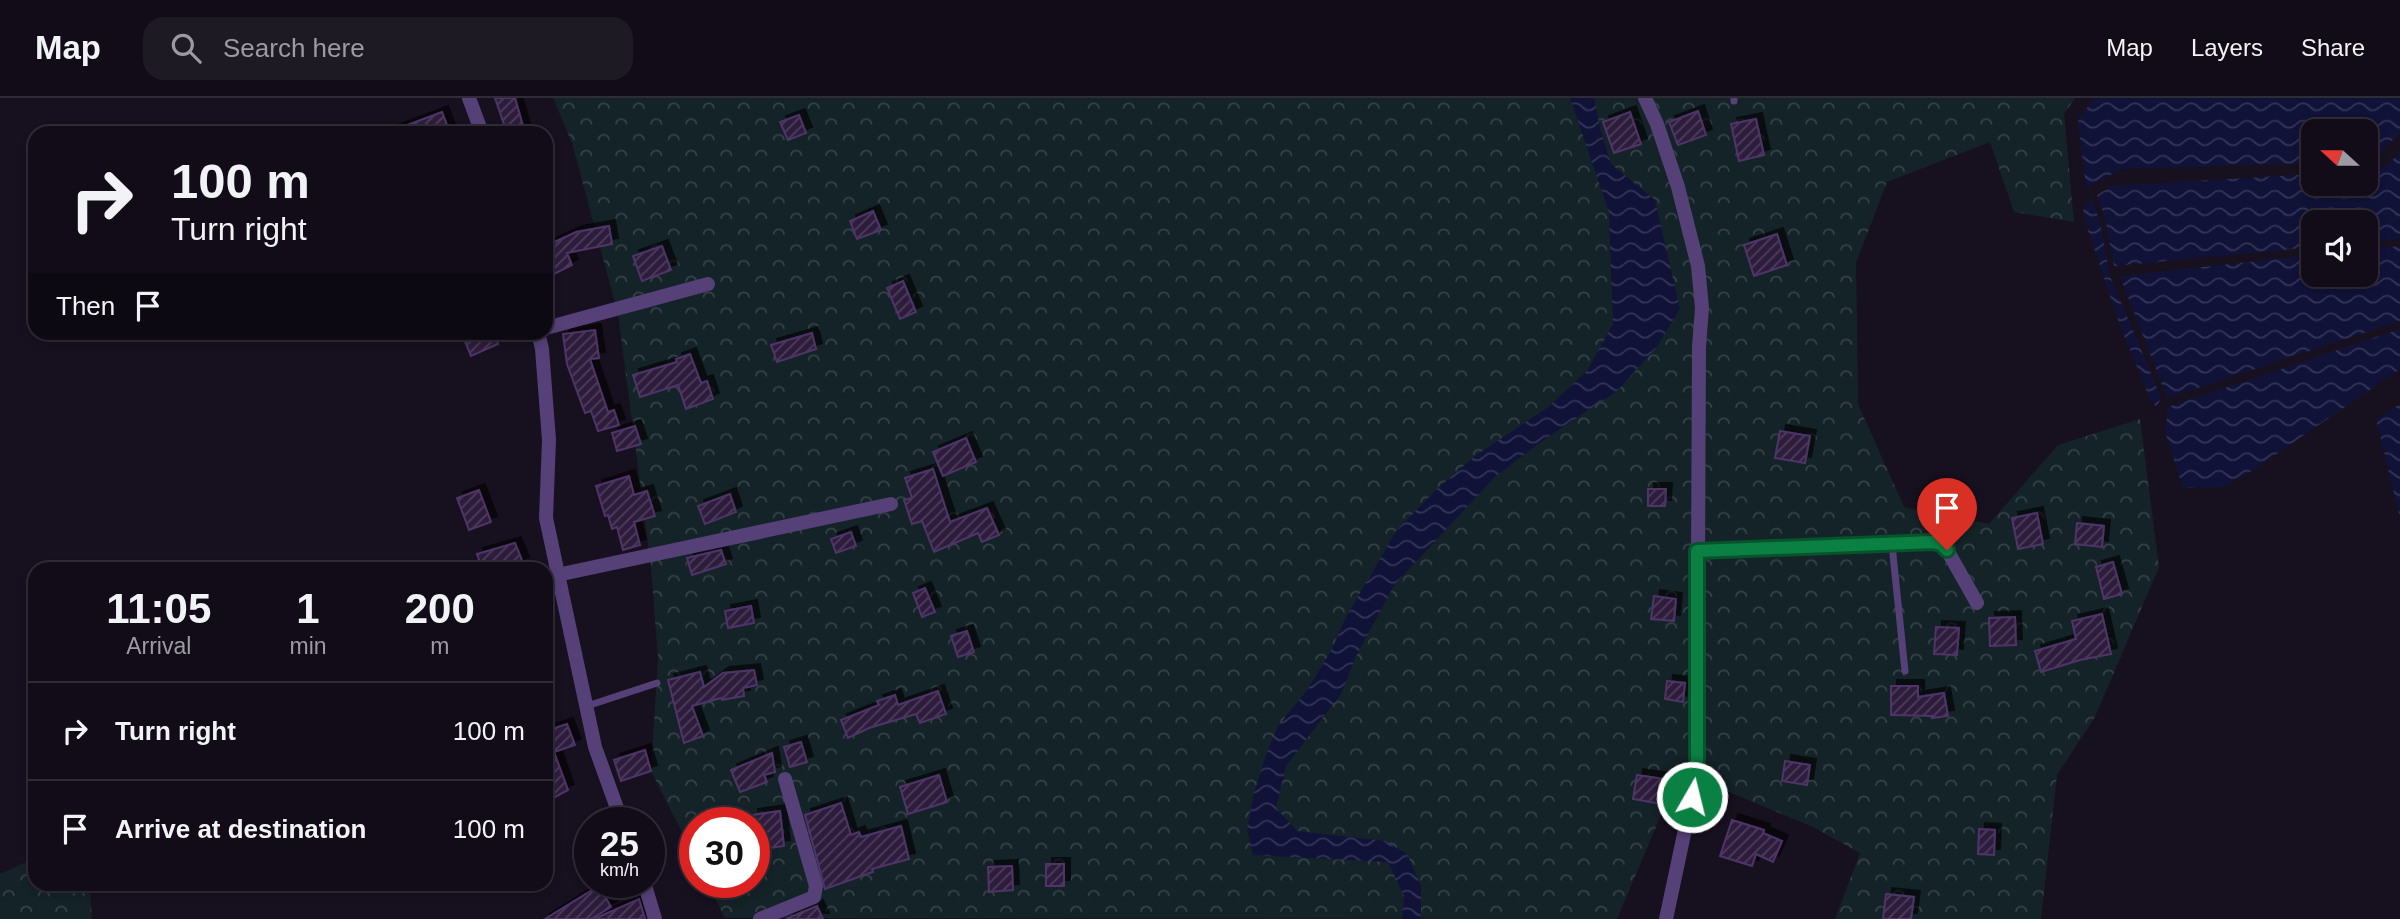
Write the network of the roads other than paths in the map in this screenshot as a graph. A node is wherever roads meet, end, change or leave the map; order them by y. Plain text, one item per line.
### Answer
1 (469, 98) edge
2 (1645, 98) edge
3 (479, 126) edge
4 (708, 284) dead end
5 (553, 326) edge
6 (540, 340) edge
7 (891, 504) dead end
8 (1892, 545) junction
9 (1697, 551) junction
10 (557, 575) junction
11 (1977, 603) dead end
12 (1905, 671) dead end
13 (657, 683) dead end
14 (587, 706) junction
15 (785, 779) dead end
16 (617, 807) edge
17 (649, 898) edge
18 (655, 919) edge
19 (760, 919) edge
20 (1666, 919) edge

1 - 3 street
2 - 9 street
4 - 5 street
6 - 10 street
7 - 10 street
8 - 9 street
8 - 11 street
8 - 12 lane
9 - 20 street
10 - 14 street
13 - 14 lane
14 - 16 street
15 - 19 street
17 - 18 street

